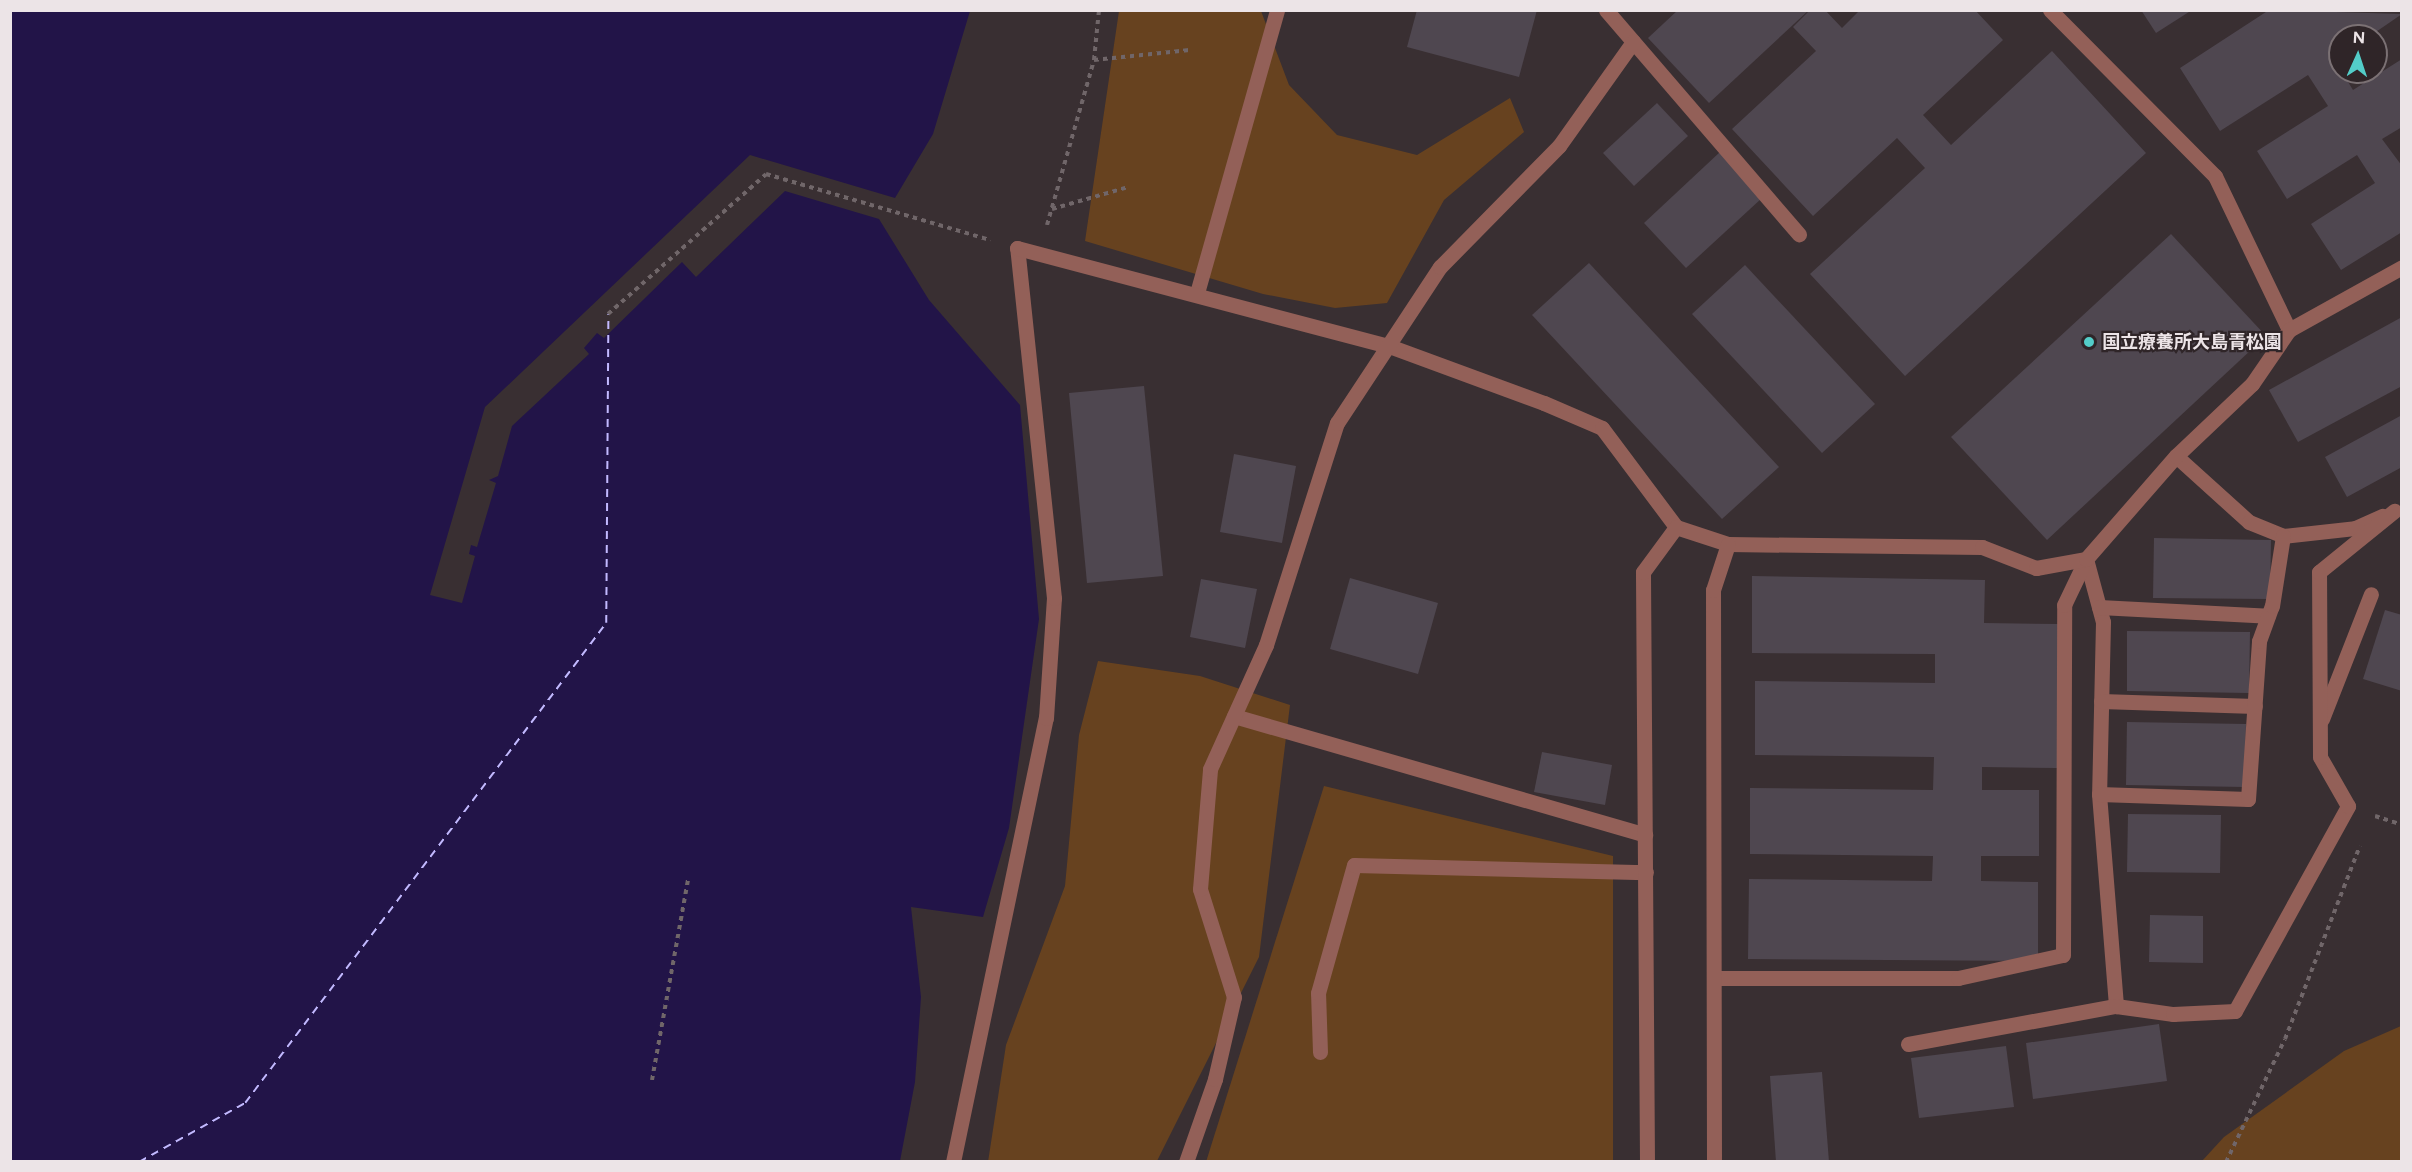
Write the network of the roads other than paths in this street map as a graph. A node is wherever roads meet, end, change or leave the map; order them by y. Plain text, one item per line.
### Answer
1 (1277, 10) edge
2 (1606, 10) edge
3 (2050, 10) edge
4 (1633, 42) junction
5 (1799, 234) dead end
6 (2401, 268) edge
7 (1197, 294) junction
8 (2289, 330) junction
9 (1389, 346) junction
10 (2176, 456) junction
11 (2398, 508) edge
12 (1676, 527) junction
13 (2283, 536) junction
14 (1728, 544) junction
15 (2086, 559) junction
16 (2371, 594) dead end
17 (2099, 607) junction
18 (2268, 616) junction
19 (2101, 701) junction
20 (2254, 706) junction
21 (1234, 716) junction
22 (2320, 727) junction
23 (2099, 794) junction
24 (1646, 835) junction
25 (1646, 872) junction
26 (1714, 978) junction
27 (2116, 1006) junction
28 (1908, 1044) dead end
29 (1320, 1052) dead end
30 (953, 1161) edge
31 (1186, 1161) edge
32 (1647, 1161) edge
33 (1714, 1161) edge

1 - 7 street
2 - 4 street
3 - 8 street
4 - 5 street
4 - 9 street
6 - 8 street
7 - 9 street
7 - 30 street
8 - 10 street
9 - 12 street
9 - 21 street
10 - 13 street
10 - 15 street
11 - 13 street
11 - 22 street
12 - 14 street
12 - 24 street
13 - 18 street
14 - 15 street
14 - 26 street
15 - 17 street
15 - 26 street
16 - 22 street
17 - 18 street
17 - 19 street
18 - 20 street
19 - 20 street
19 - 23 street
20 - 23 street
21 - 24 street
21 - 31 street
22 - 27 street
23 - 27 street
24 - 25 street
25 - 29 street
25 - 32 street
26 - 33 street
27 - 28 street

